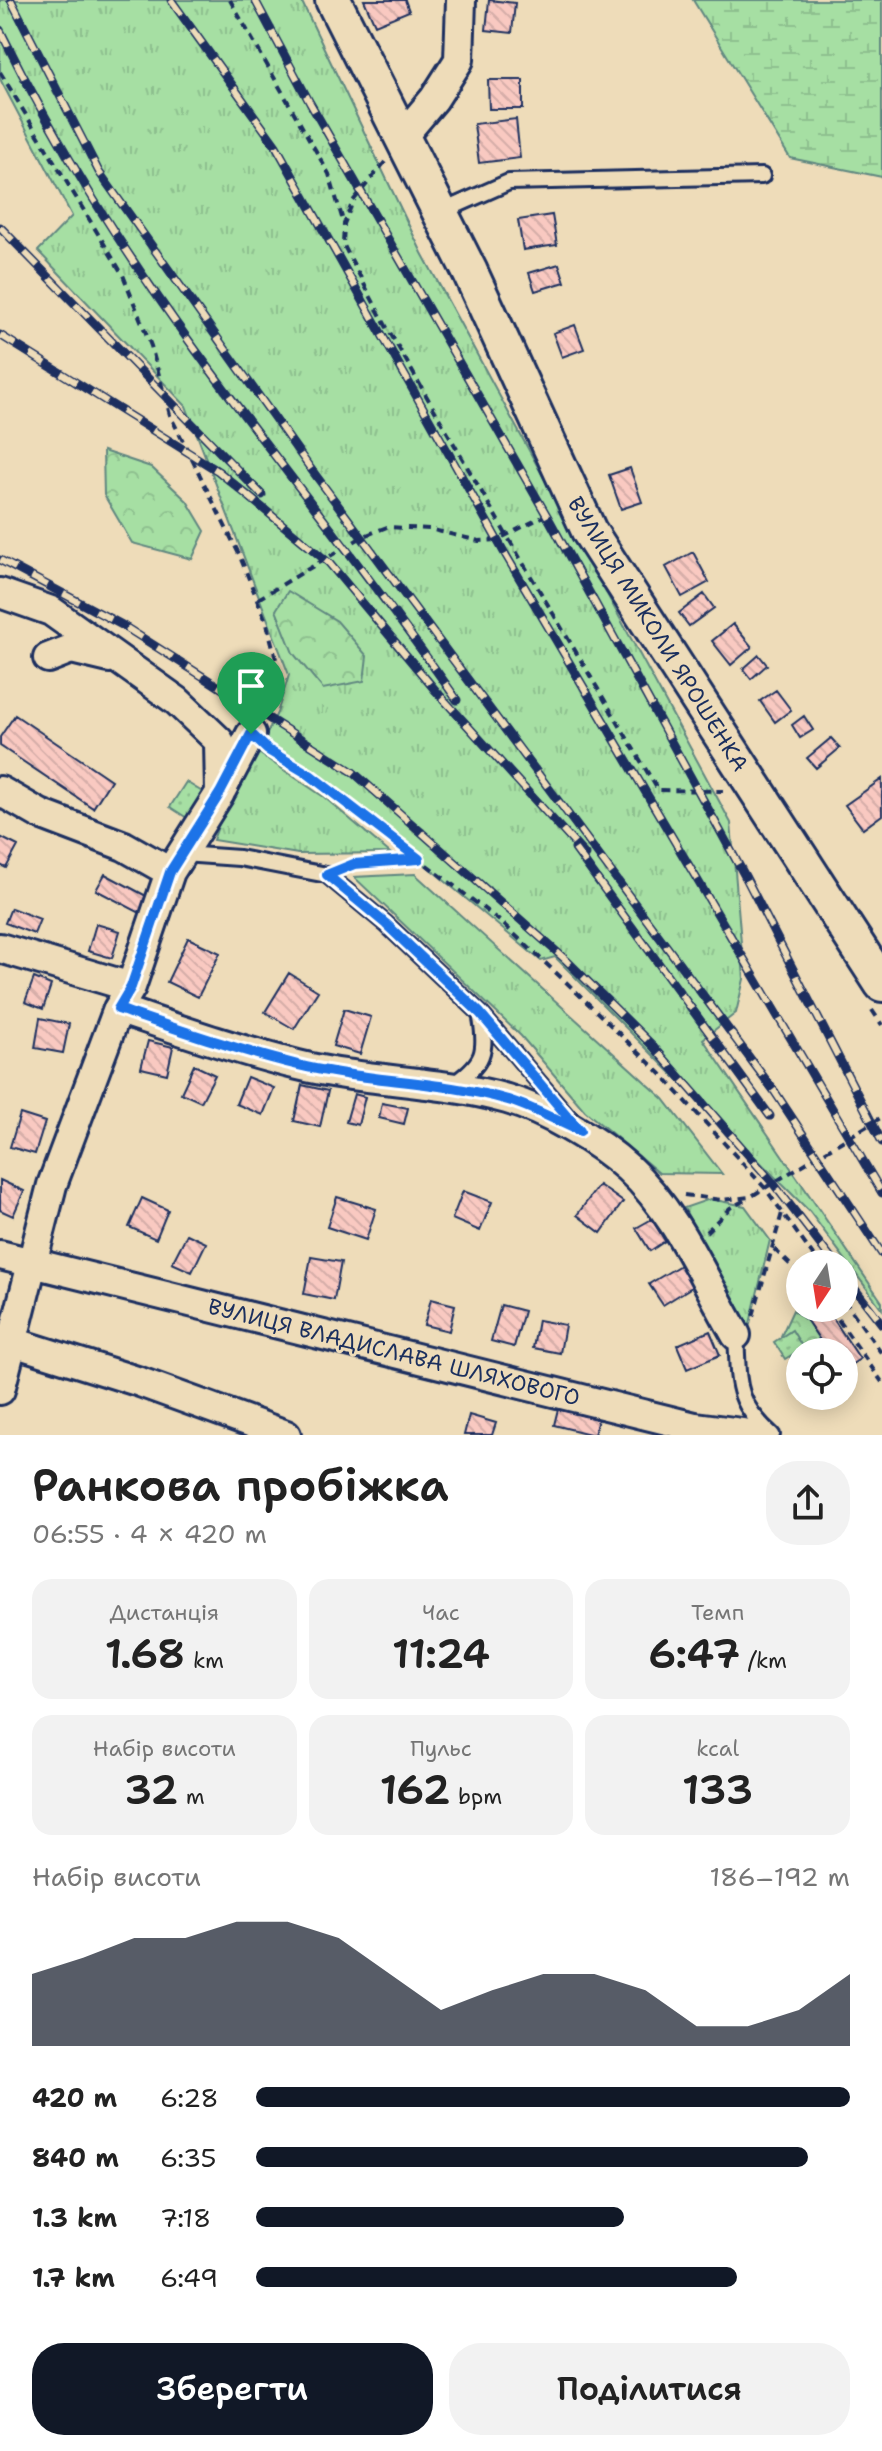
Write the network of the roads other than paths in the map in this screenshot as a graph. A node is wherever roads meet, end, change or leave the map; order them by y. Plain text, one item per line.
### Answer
1 (333, 0) edge
2 (461, 0) edge
3 (402, 137) junction
4 (762, 176) dead end
5 (440, 213) junction
6 (0, 593) edge
7 (48, 658) dead end
8 (121, 661) junction
9 (251, 734) road end
10 (0, 791) edge
11 (220, 793) junction
12 (176, 863) junction
13 (0, 948) edge
14 (874, 992) edge
15 (124, 998) junction
16 (480, 1013) junction
17 (448, 1087) junction
18 (580, 1131) junction
19 (0, 1255) edge
20 (32, 1263) junction
21 (744, 1328) joint
22 (13, 1342) junction
23 (0, 1386) edge
24 (286, 1435) edge
25 (757, 1435) edge
26 (772, 1435) edge

1 - 3 street, ВУЛИЦЯ МИКОЛИ ЯРОШЕНКА
2 - 3 street
3 - 5 street, ВУЛИЦЯ МИКОЛИ ЯРОШЕНКА
4 - 5 lane
5 - 14 street, ВУЛИЦЯ МИКОЛИ ЯРОШЕНКА
6 - 8 street
7 - 8 street
8 - 11 street
9 - 11 street
10 - 12 street
11 - 12 street
12 - 15 street
12 - 16 lane
13 - 15 street
15 - 17 street
15 - 20 street
16 - 17 lane
16 - 18 lane
17 - 18 street
18 - 21 street
19 - 20 street, ВУЛИЦЯ ВЛАДИСЛАВА ШЛЯХОВОГО
20 - 22 street
20 - 25 street, ВУЛИЦЯ ВЛАДИСЛАВА ШЛЯХОВОГО
21 - 26 lane
22 - 23 street
22 - 24 street

